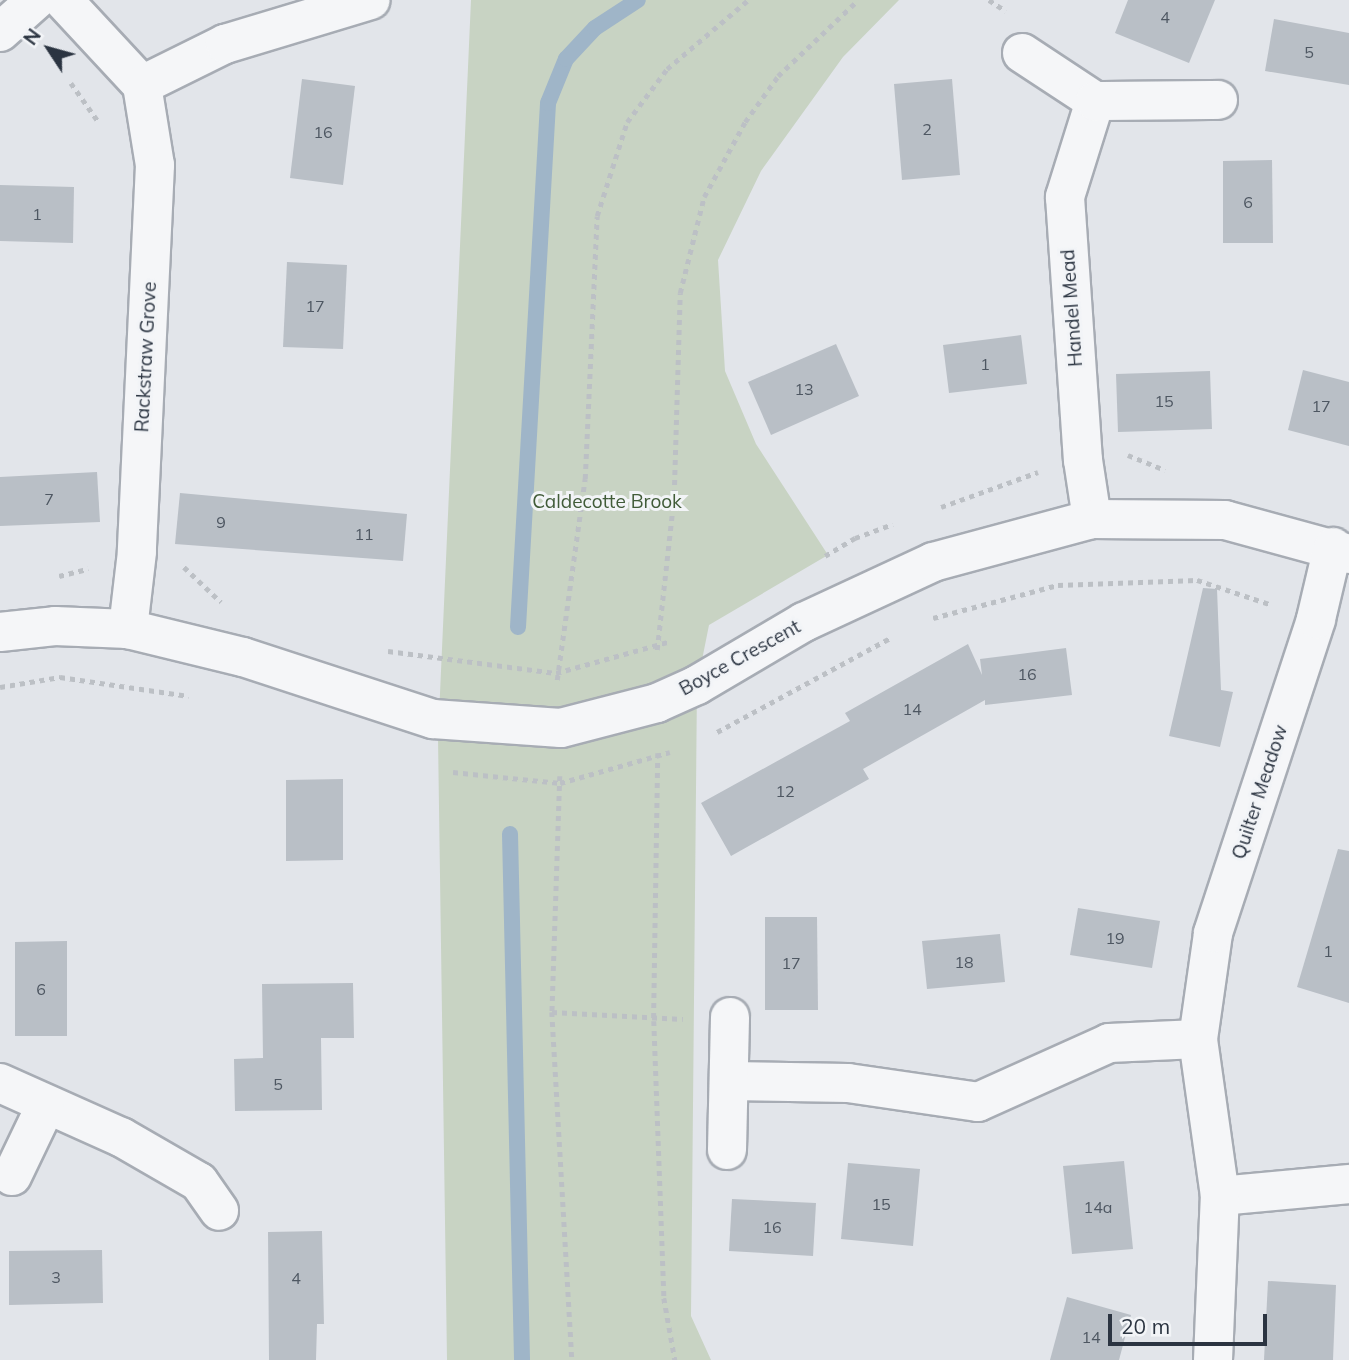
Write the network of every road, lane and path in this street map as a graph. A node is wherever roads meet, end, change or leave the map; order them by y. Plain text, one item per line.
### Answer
1 (36, 0) edge
2 (63, 0) edge
3 (371, 0) edge
4 (748, 0) edge
5 (0, 32) edge
6 (1022, 53) dead end
7 (142, 85) junction
8 (1218, 100) dead end
9 (1095, 101) junction
10 (1083, 460) junction
11 (1177, 471) dead end
12 (932, 511) dead end
13 (1092, 519) junction
14 (906, 520) dead end
15 (1341, 550) edge
16 (137, 552) junction
17 (817, 561) dead end
18 (228, 610) dead end
19 (128, 629) junction
20 (0, 632) edge
21 (678, 638) dead end
22 (385, 651) dead end
23 (556, 673) junction
24 (561, 728) junction
25 (730, 1017) dead end
26 (1198, 1039) junction
27 (731, 1081) junction
28 (0, 1083) edge
29 (45, 1107) junction
30 (727, 1150) dead end
31 (12, 1176) dead end
32 (1349, 1184) edge
33 (1220, 1196) junction
34 (219, 1211) dead end
35 (572, 1360) edge
36 (1213, 1360) edge

1 - 5 street
2 - 7 street
3 - 7 street
4 - 23 path
6 - 9 street
7 - 16 street, Rackstraw Grove
8 - 9 street
9 - 10 street, Handel Mead
10 - 11 path
10 - 12 path
10 - 13 street, Handel Mead
13 - 15 street, Boyce Crescent
13 - 24 street, Boyce Crescent
14 - 17 path
15 - 26 street, Quilter Meadow
16 - 18 path
16 - 19 street, Rackstraw Grove
19 - 20 street, Boyce Crescent
19 - 24 street, Boyce Crescent
21 - 23 path
22 - 23 path
23 - 24 path
24 - 35 path
25 - 27 street
26 - 27 street
26 - 33 street, Quilter Meadow
27 - 30 street
28 - 29 street
29 - 31 street
29 - 34 street
32 - 33 street
33 - 36 street, Quilter Meadow

